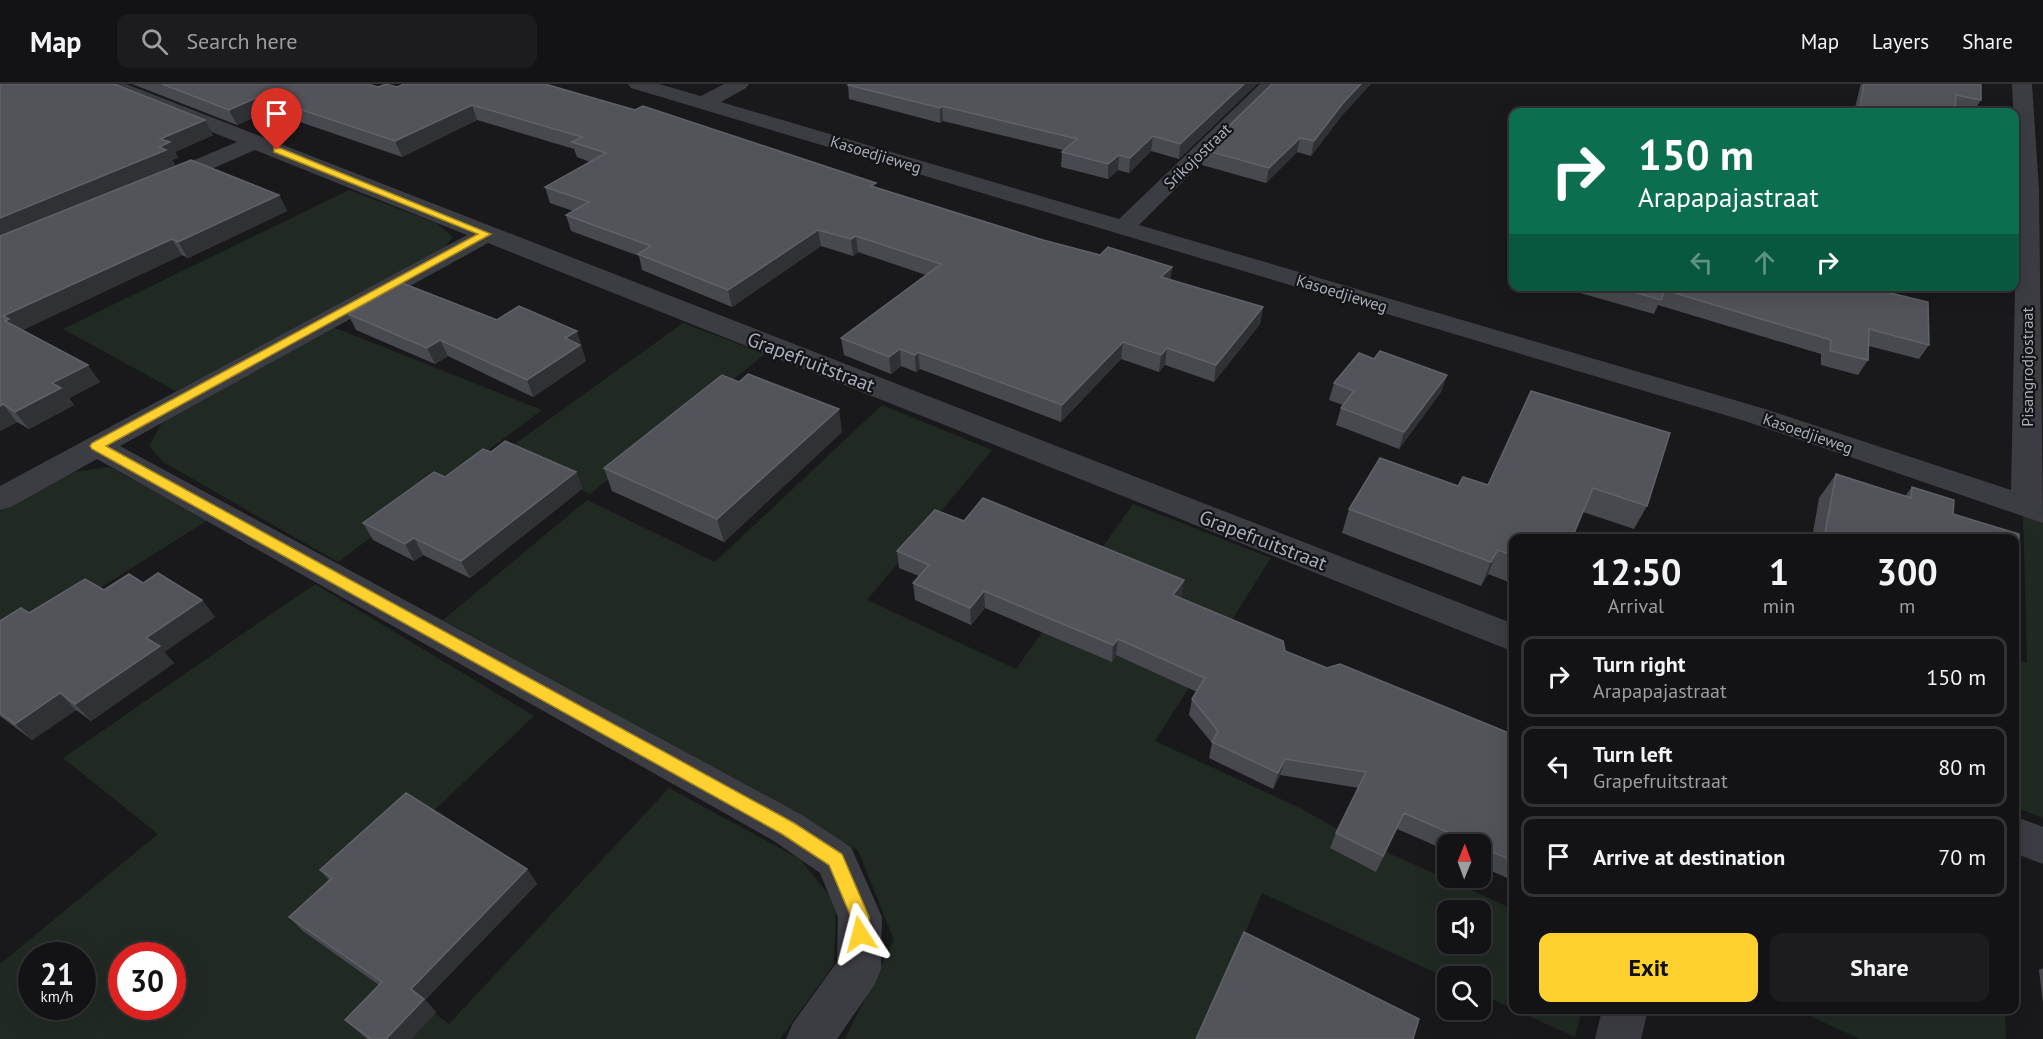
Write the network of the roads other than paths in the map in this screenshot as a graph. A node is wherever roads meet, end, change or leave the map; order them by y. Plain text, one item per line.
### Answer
1 (108, 84) edge
2 (638, 84) edge
3 (739, 84) edge
4 (1271, 84) edge
5 (2029, 93) edge
6 (704, 103) junction
7 (256, 142) junction
8 (139, 192) edge
9 (1123, 228) junction
10 (486, 234) junction
11 (96, 446) junction
12 (0, 499) edge
13 (2034, 509) edge
14 (1509, 637) edge
15 (2019, 836) edge
16 (2043, 846) edge
17 (1624, 1014) edge
18 (809, 1039) edge
19 (1618, 1039) edge

1 - 7 street, Grapefruitstraat
2 - 6 street, Kasoedjieweg
3 - 6 street
4 - 9 street, Srikojostraat
5 - 13 street, Pisangrodjostraat
6 - 9 street, Kasoedjieweg
7 - 8 street
7 - 10 street, Grapefruitstraat
9 - 13 street, Kasoedjieweg
10 - 11 street
10 - 14 street, Grapefruitstraat
11 - 12 street
11 - 18 street
15 - 16 street
17 - 19 street

